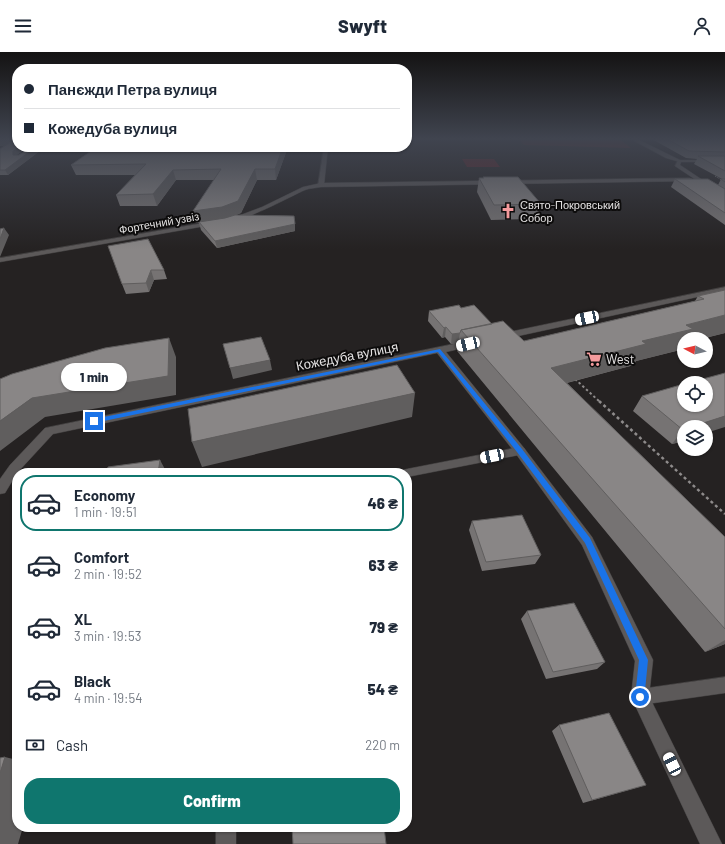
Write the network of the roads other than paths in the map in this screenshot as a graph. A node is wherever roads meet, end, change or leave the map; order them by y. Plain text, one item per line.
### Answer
1 (322, 175) edge
2 (692, 175) edge
3 (699, 180) junction
4 (705, 184) edge
5 (321, 185) junction
6 (226, 222) edge
7 (218, 223) edge
8 (0, 260) edge
9 (725, 288) edge
10 (440, 351) junction
11 (520, 451) junction
12 (14, 468) edge
13 (12, 471) edge
14 (412, 473) edge
15 (0, 489) edge
16 (725, 685) edge
17 (640, 697) junction
18 (226, 832) edge
19 (226, 844) edge
20 (711, 844) edge

1 - 5 street
2 - 3 street
3 - 4 street
3 - 5 street
5 - 6 street
7 - 8 street, Фортечний узвіз
9 - 10 street, Кожедуба вулиця
10 - 11 street
10 - 12 street, Кожедуба вулиця
11 - 14 lane
11 - 17 street
13 - 15 street, Кожедуба вулиця
16 - 17 lane
17 - 20 street
18 - 19 lane

